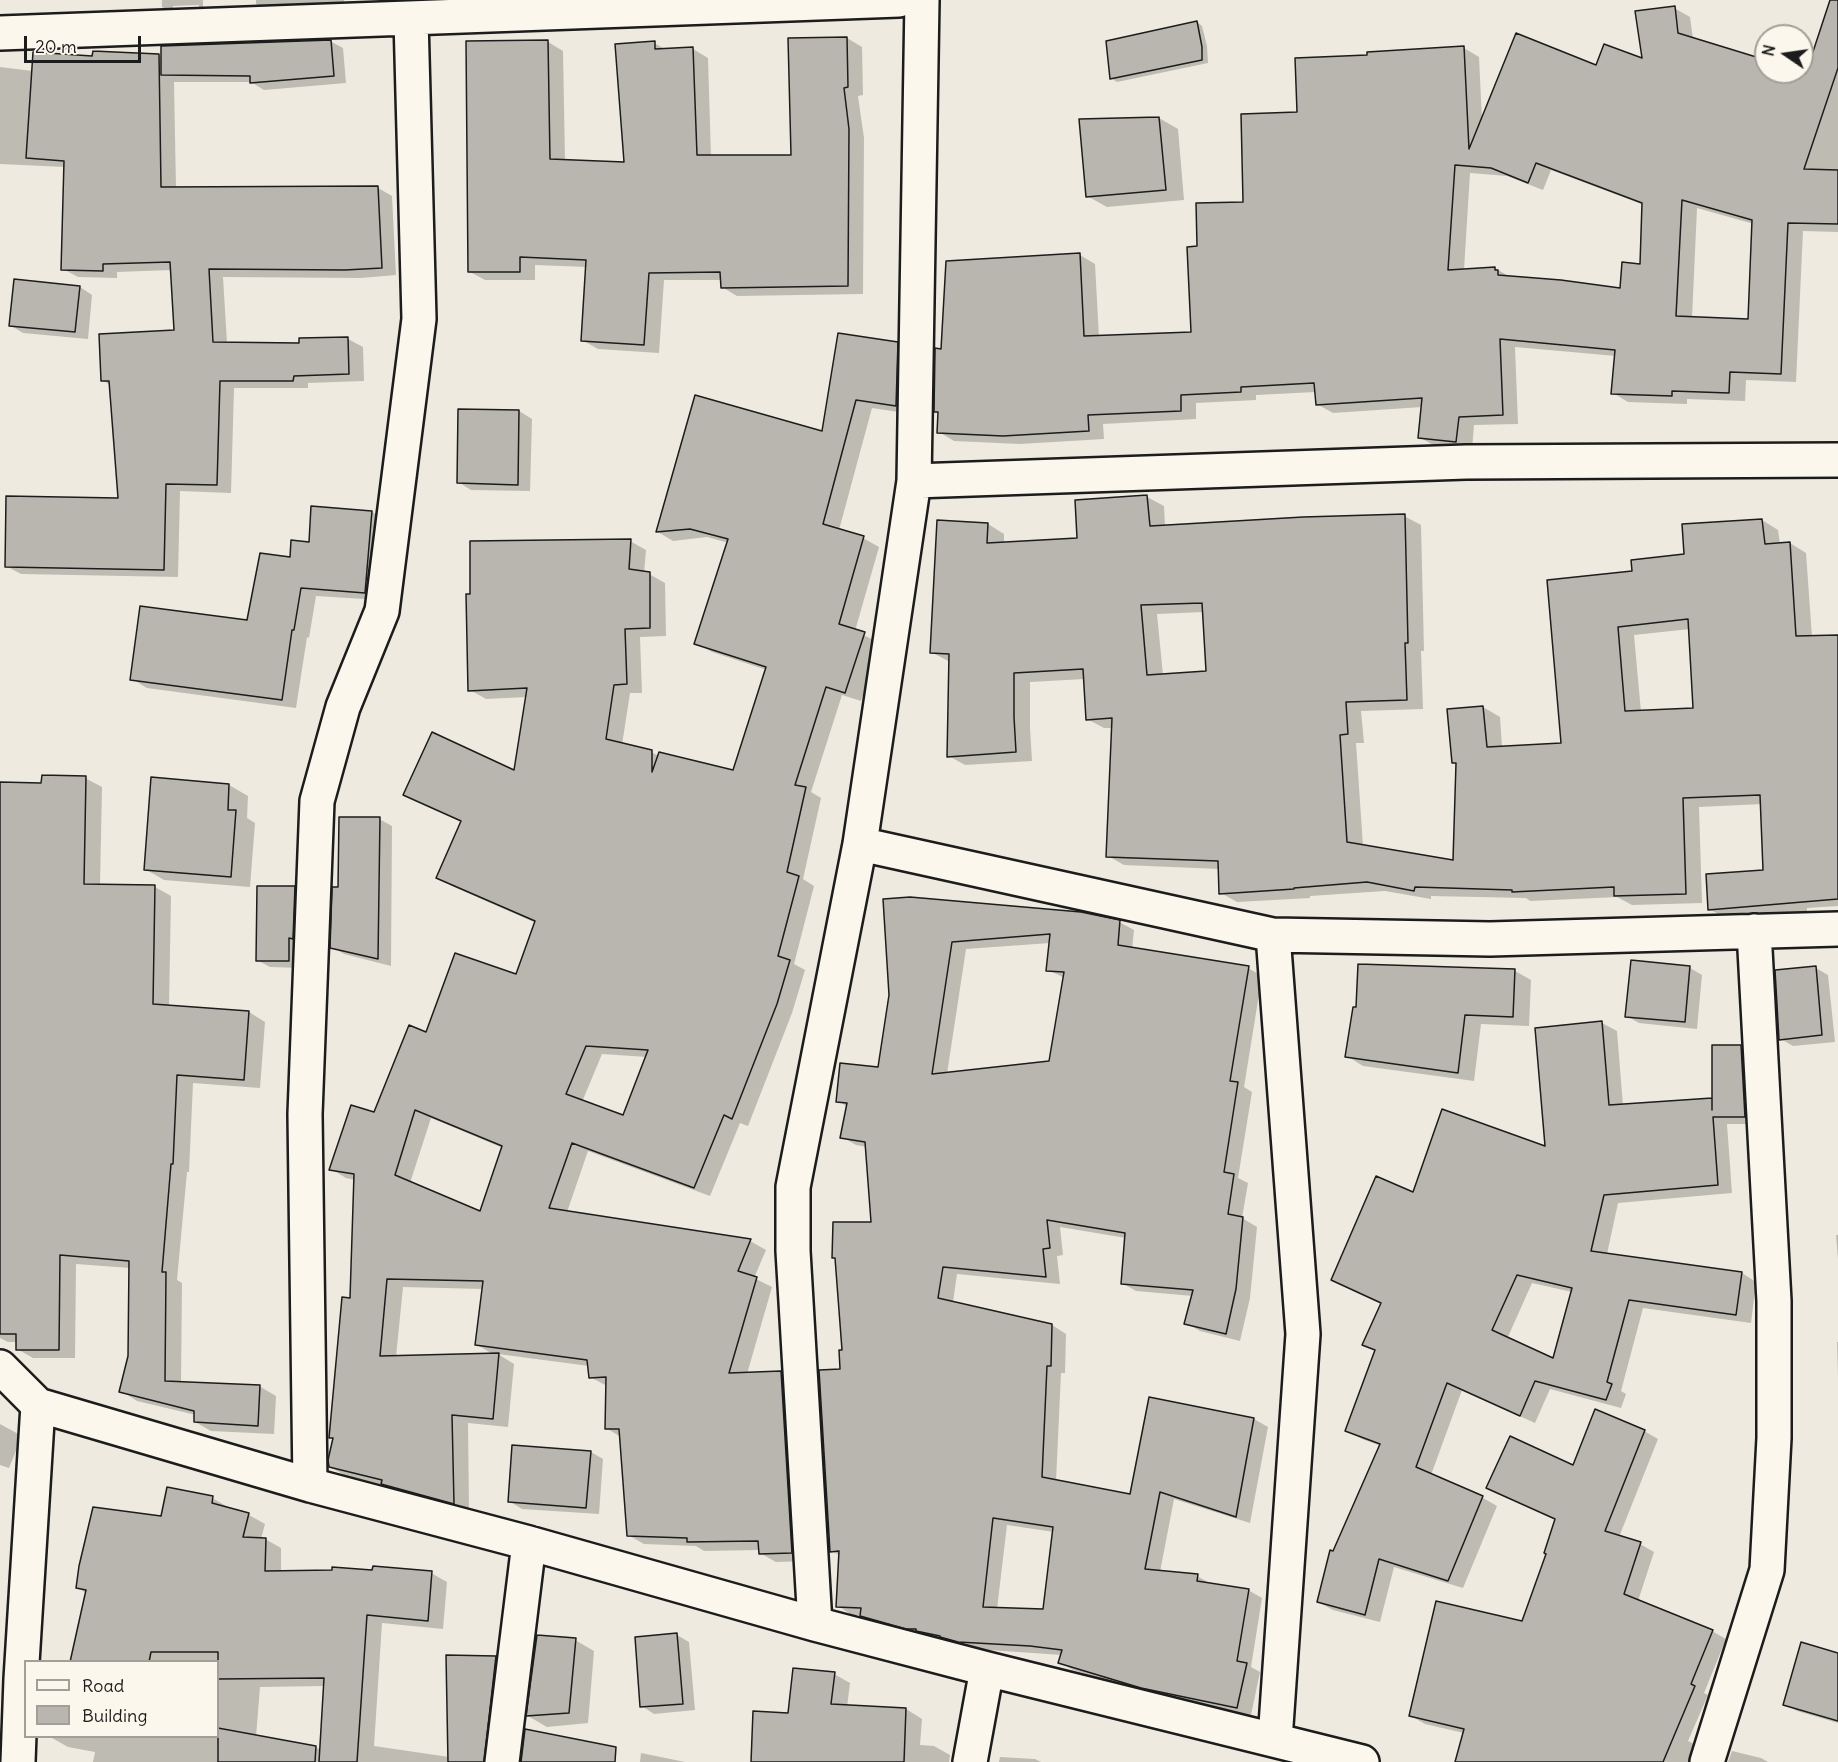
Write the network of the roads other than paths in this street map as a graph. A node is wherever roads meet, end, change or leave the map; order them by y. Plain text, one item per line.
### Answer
1 (899, 0) edge
2 (922, 0) edge
3 (411, 19) junction
4 (0, 33) edge
5 (1838, 460) edge
6 (914, 481) junction
7 (860, 844) junction
8 (1838, 929) edge
9 (1754, 931) junction
10 (1273, 935) junction
11 (0, 1367) edge
12 (38, 1405) junction
13 (310, 1485) junction
14 (529, 1543) junction
15 (815, 1624) junction
16 (987, 1669) junction
17 (1275, 1740) junction
18 (18, 1762) edge
19 (502, 1762) edge
20 (970, 1762) edge
21 (1362, 1762) edge
22 (1707, 1762) edge

1 - 3 street
2 - 6 street
3 - 4 street
3 - 13 street
5 - 6 street
6 - 7 street
7 - 10 street
7 - 15 street
8 - 9 street
9 - 10 street
9 - 22 street
10 - 17 street
11 - 12 street
12 - 13 street
12 - 18 street
13 - 14 street
14 - 15 street
14 - 19 street
15 - 16 street
16 - 17 street
16 - 20 street
17 - 21 street

